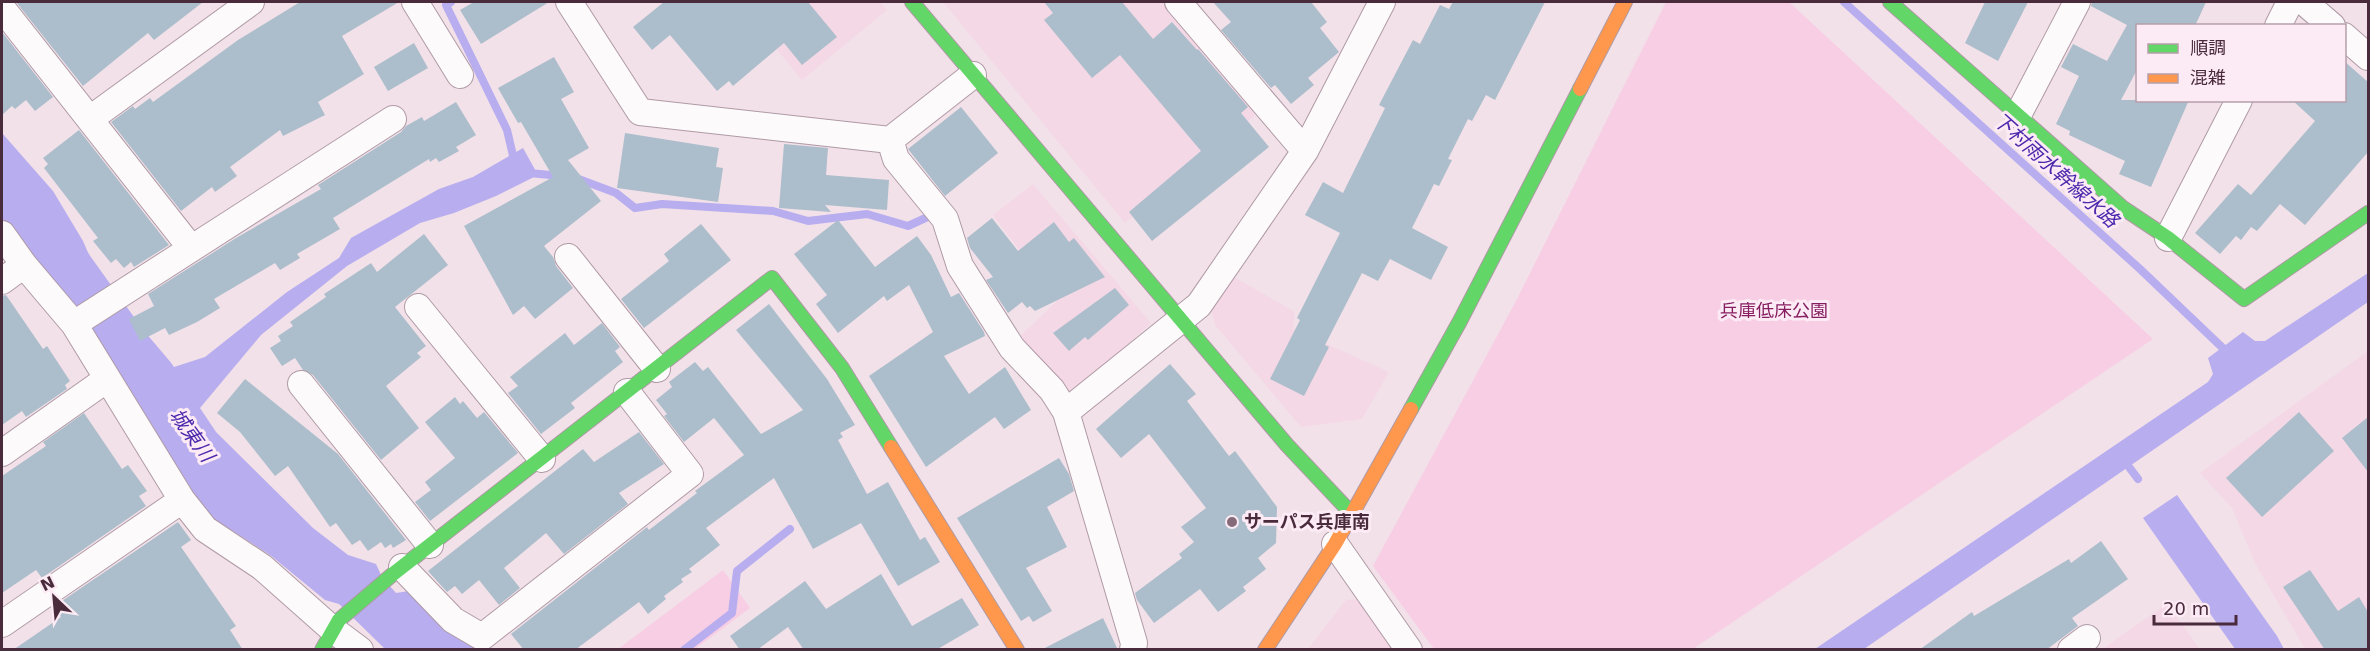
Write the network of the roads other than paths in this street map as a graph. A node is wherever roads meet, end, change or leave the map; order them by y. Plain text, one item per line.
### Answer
1 (251, 2) edge
2 (415, 2) edge
3 (569, 2) edge
4 (912, 2) edge
5 (1178, 2) edge
6 (1382, 2) edge
7 (1625, 2) edge
8 (1890, 2) edge
9 (2077, 2) edge
10 (2290, 2) edge
11 (2304, 2) edge
12 (2, 8) edge
13 (2279, 24) edge
14 (2330, 24) edge
15 (2346, 38) edge
16 (2368, 57) edge
17 (460, 75) dead end
18 (973, 75) junction
19 (2238, 102) edge
20 (2018, 115) junction
21 (90, 119) junction
22 (393, 119) dead end
23 (890, 140) junction
24 (1305, 151) junction
25 (2368, 213) edge
26 (2, 234) edge
27 (2168, 238) junction
28 (191, 248) junction
29 (568, 257) dead end
30 (24, 266) junction
31 (2, 281) edge
32 (418, 307) dead end
33 (1180, 319) junction
34 (74, 324) junction
35 (657, 369) junction
36 (107, 379) junction
37 (301, 384) dead end
38 (627, 392) junction
39 (1066, 412) junction
40 (2, 453) edge
41 (542, 459) junction
42 (182, 500) junction
43 (1353, 514) junction
44 (1335, 544) junction
45 (430, 545) junction
46 (398, 571) junction
47 (2, 624) edge
48 (331, 633) edge
49 (360, 650) edge
50 (1017, 650) edge
51 (1133, 650) edge
52 (1265, 650) edge
53 (1409, 650) edge

1 - 21 street
2 - 17 street
3 - 23 street
4 - 18 street
5 - 24 street
6 - 24 street
7 - 43 street
8 - 20 street
9 - 20 street
10 - 13 street
11 - 14 street
12 - 21 street
15 - 16 street
18 - 23 street
18 - 33 street
19 - 27 street
20 - 27 street
21 - 28 street
22 - 28 street
23 - 39 street
24 - 33 street
25 - 27 street
26 - 30 street
28 - 34 street
29 - 35 street
30 - 31 street
30 - 34 street
32 - 41 street
33 - 39 street
33 - 43 street
34 - 36 street
35 - 38 street
35 - 50 street
36 - 40 street
36 - 42 street
37 - 45 street
38 - 41 street
38 - 46 street
39 - 51 street
41 - 45 street
42 - 47 street
42 - 48 street
43 - 44 street
44 - 52 street
44 - 53 street
45 - 46 street
46 - 48 street
48 - 49 street

